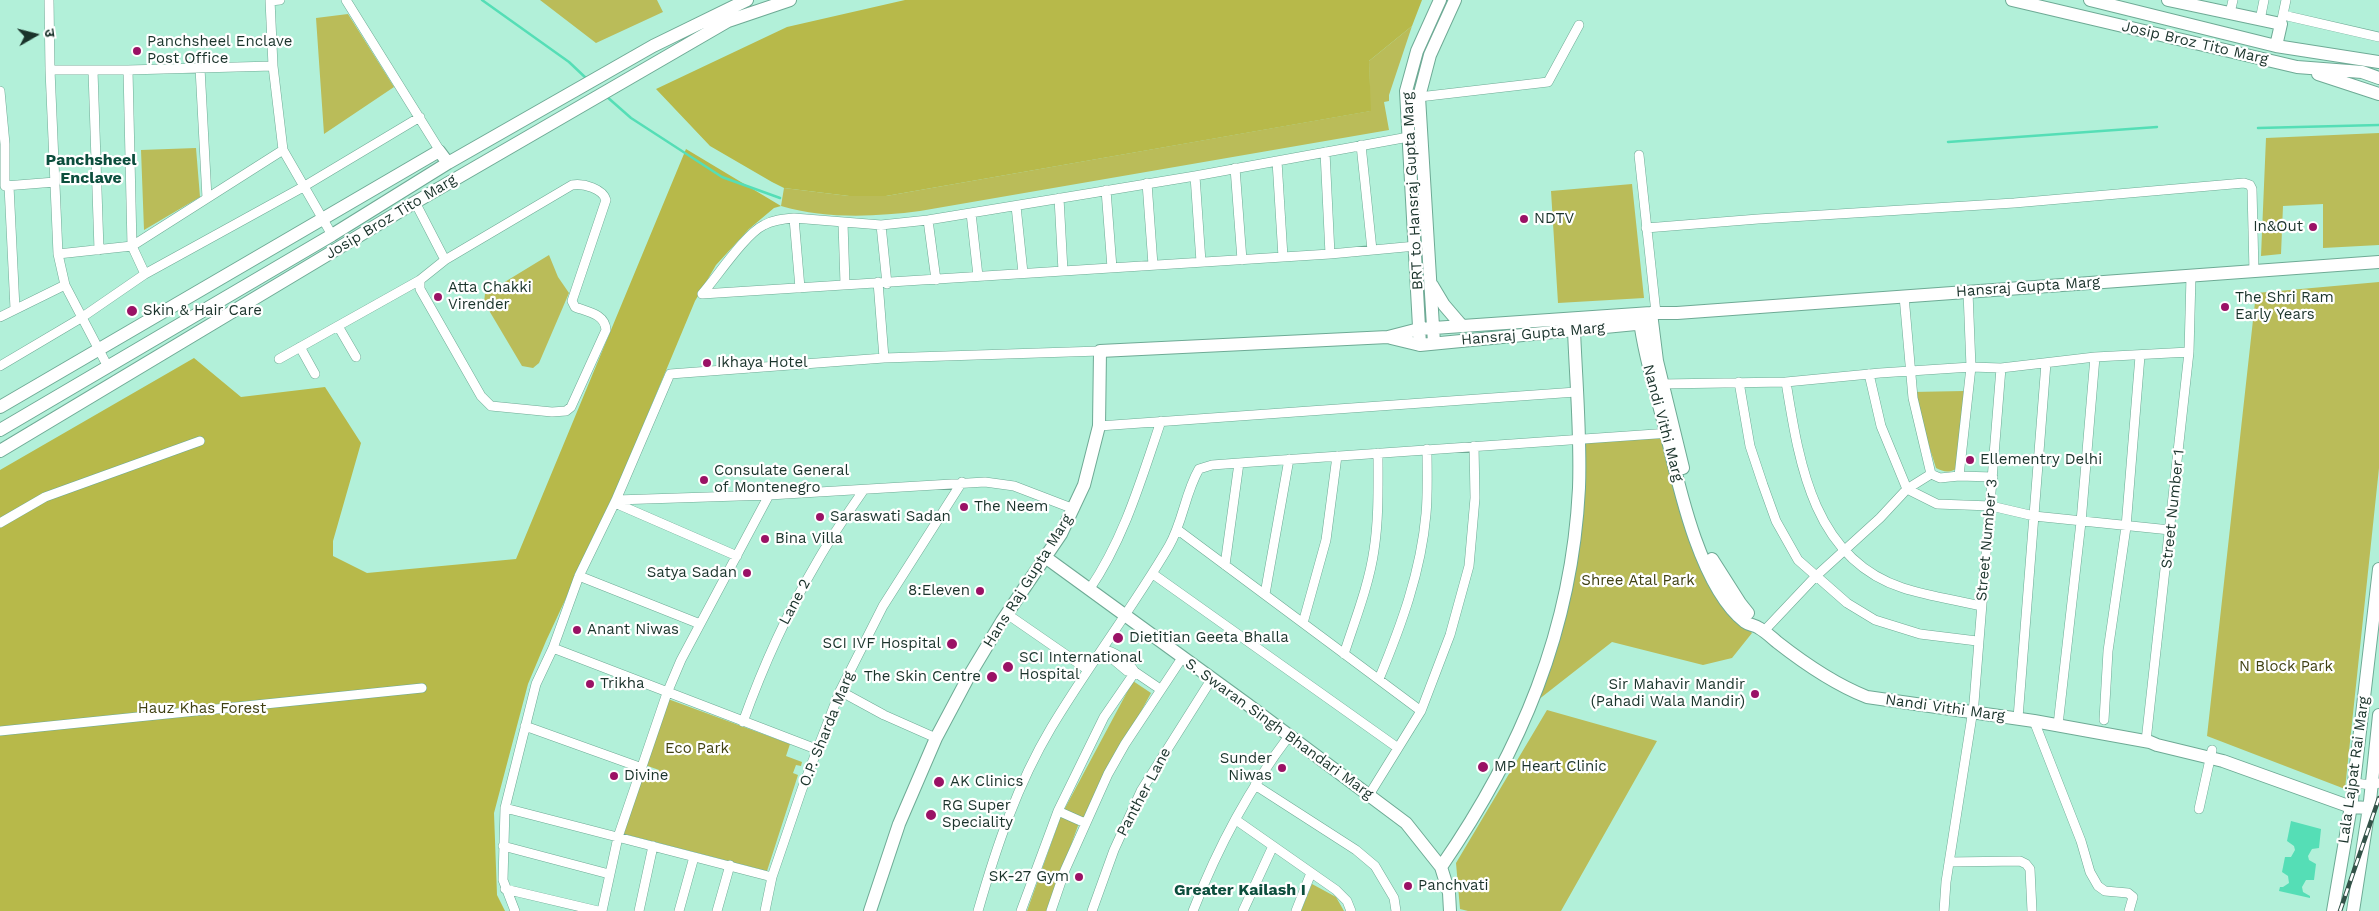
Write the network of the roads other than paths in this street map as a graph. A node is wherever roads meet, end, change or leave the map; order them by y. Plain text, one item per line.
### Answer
1 (49, 0) edge
2 (270, 0) edge
3 (280, 0) edge
4 (346, 0) edge
5 (746, 0) edge
6 (790, 0) edge
7 (1440, 0) edge
8 (1455, 0) edge
9 (2012, 0) edge
10 (2168, 0) edge
11 (2233, 0) edge
12 (2264, 0) edge
13 (2286, 0) edge
14 (2096, 1) edge
15 (2200, 3) edge
16 (2230, 13) junction
17 (2282, 19) junction
18 (2260, 20) junction
19 (1579, 25) dead end
20 (2379, 38) edge
21 (2276, 46) junction
22 (2379, 62) edge
23 (272, 66) junction
24 (1412, 67) junction
25 (2297, 67) junction
26 (200, 68) junction
27 (50, 70) junction
28 (128, 70) junction
29 (1426, 70) junction
30 (93, 71) junction
31 (2379, 78) edge
32 (0, 91) edge
33 (2379, 94) edge
34 (1420, 98) junction
35 (0, 105) edge
36 (420, 117) junction
37 (1417, 136) junction
38 (2, 144) edge
39 (1361, 145) junction
40 (282, 150) junction
41 (440, 151) junction
42 (1325, 152) junction
43 (1639, 155) dead end
44 (1278, 160) junction
45 (448, 163) junction
46 (1234, 168) junction
47 (1195, 176) junction
48 (55, 182) junction
49 (1147, 183) junction
50 (5, 186) edge
51 (303, 187) junction
52 (1106, 190) junction
53 (207, 198) junction
54 (1059, 198) junction
55 (415, 202) junction
56 (1016, 206) junction
57 (971, 213) junction
58 (794, 218) junction
59 (323, 219) junction
60 (928, 220) junction
61 (843, 223) junction
62 (881, 226) junction
63 (1646, 228) junction
64 (332, 235) junction
65 (132, 246) junction
66 (1416, 246) junction
67 (99, 250) junction
68 (1372, 250) junction
69 (58, 254) junction
70 (1330, 254) junction
71 (1284, 257) junction
72 (445, 260) junction
73 (1242, 260) junction
74 (1201, 262) junction
75 (2379, 262) edge
76 (1153, 265) junction
77 (1112, 268) junction
78 (1063, 271) junction
79 (2254, 272) junction
80 (1023, 273) junction
81 (145, 274) junction
82 (978, 276) junction
83 (2191, 276) junction
84 (420, 280) junction
85 (936, 280) junction
86 (882, 283) junction
87 (1431, 283) junction
88 (845, 284) junction
89 (65, 285) junction
90 (800, 288) junction
91 (1968, 292) junction
92 (1904, 296) junction
93 (15, 309) junction
94 (0, 317) edge
95 (1647, 317) junction
96 (80, 318) junction
97 (338, 326) junction
98 (1462, 326) junction
99 (1433, 328) junction
100 (1419, 329) junction
101 (1574, 330) junction
102 (1388, 338) junction
103 (1434, 343) junction
104 (1420, 344) junction
105 (300, 347) junction
106 (99, 350) junction
107 (1100, 351) junction
108 (2189, 352) junction
109 (2140, 356) junction
110 (356, 357) dead end
111 (2095, 357) junction
112 (884, 358) junction
113 (279, 359) dead end
114 (2046, 363) junction
115 (0, 366) edge
116 (108, 366) junction
117 (1971, 367) junction
118 (2001, 368) junction
119 (1910, 371) junction
120 (315, 374) dead end
121 (1869, 374) junction
122 (1739, 382) junction
123 (1786, 382) junction
124 (1662, 384) junction
125 (1576, 392) junction
126 (0, 407) edge
127 (1161, 422) junction
128 (1099, 426) junction
129 (0, 430) edge
130 (1671, 433) junction
131 (1579, 439) junction
132 (200, 441) dead end
133 (1474, 446) junction
134 (1427, 449) junction
135 (0, 451) edge
136 (1378, 453) junction
137 (1337, 456) junction
138 (1288, 459) junction
139 (1239, 463) junction
140 (1931, 474) junction
141 (1959, 476) junction
142 (1993, 477) junction
143 (962, 482) junction
144 (1907, 488) junction
145 (863, 491) junction
146 (769, 495) junction
147 (616, 501) junction
148 (1991, 506) junction
149 (1074, 508) junction
150 (2034, 516) junction
151 (2081, 522) junction
152 (0, 523) edge
153 (2126, 527) junction
154 (1178, 530) junction
155 (2170, 530) junction
156 (1844, 551) junction
157 (737, 556) junction
158 (1045, 558) junction
159 (1225, 564) junction
160 (2379, 569) edge
161 (1153, 574) junction
162 (579, 576) junction
163 (1815, 577) junction
164 (1089, 590) junction
165 (1265, 594) junction
166 (1981, 606) junction
167 (1007, 614) junction
168 (1125, 616) junction
169 (2376, 619) edge
170 (1303, 623) junction
171 (700, 624) junction
172 (1761, 629) junction
173 (1977, 641) junction
174 (2374, 645) edge
175 (553, 648) junction
176 (1102, 650) junction
177 (1344, 654) junction
178 (1182, 658) junction
179 (1088, 670) junction
180 (1134, 672) junction
181 (1212, 680) junction
182 (1379, 680) junction
183 (422, 688) dead end
184 (1160, 689) junction
185 (840, 691) junction
186 (667, 693) junction
187 (1422, 711) junction
188 (1973, 712) junction
189 (2379, 714) edge
190 (2018, 718) junction
191 (2104, 720) dead end
192 (2034, 721) junction
193 (743, 722) junction
194 (2058, 725) junction
195 (525, 726) junction
196 (0, 731) edge
197 (1289, 736) junction
198 (936, 738) junction
199 (2148, 741) junction
200 (1398, 748) junction
201 (816, 749) junction
202 (2211, 754) junction
203 (642, 768) junction
204 (2354, 783) junction
205 (2375, 784) edge
206 (1255, 785) junction
207 (1369, 795) junction
208 (2351, 803) junction
209 (2369, 805) junction
210 (504, 808) junction
211 (2199, 809) dead end
212 (1058, 811) junction
213 (1236, 820) junction
214 (1085, 823) junction
215 (618, 837) junction
216 (503, 846) junction
217 (653, 846) junction
218 (1273, 846) junction
219 (694, 857) junction
220 (1948, 862) junction
221 (730, 865) junction
222 (1442, 867) junction
223 (1310, 873) junction
224 (609, 874) junction
225 (772, 877) junction
226 (505, 889) junction
227 (515, 911) edge
228 (598, 911) edge
229 (602, 911) edge
230 (639, 911) edge
231 (679, 911) edge
232 (717, 911) edge
233 (765, 911) edge
234 (870, 911) edge
235 (978, 911) edge
236 (1020, 911) edge
237 (1051, 911) edge
238 (1092, 911) edge
239 (1193, 911) edge
240 (1242, 911) edge
241 (1296, 911) edge
242 (1352, 911) edge
243 (1396, 911) edge
244 (1450, 911) edge
245 (1944, 911) edge
246 (2032, 911) edge
247 (2129, 911) edge
248 (2333, 911) edge
249 (2353, 911) edge

1 - 27 street
2 - 3 street
2 - 23 street
4 - 36 street
5 - 45 street, Josip Broz Tito Marg
6 - 55 street, Josip Broz Tito Marg
7 - 24 street, BRT to Hansraj Gupta Marg
8 - 29 street, BRT to Hansraj Gupta Marg
9 - 25 street, Josip Broz Tito Marg
10 - 15 street
11 - 16 street
12 - 18 street
13 - 17 street
14 - 21 street, Josip Broz Tito Marg
15 - 16 street
16 - 18 street
17 - 18 street
17 - 20 street
17 - 21 street
19 - 34 street
21 - 22 street, Josip Broz Tito Marg
23 - 26 street
23 - 40 street
24 - 29 street
24 - 37 street, BRT to Hansraj Gupta Marg
25 - 31 street, Josip Broz Tito Marg
25 - 33 street
26 - 28 street
26 - 53 street
27 - 30 street
27 - 48 street
28 - 30 street
28 - 65 street
29 - 34 street, BRT to Hansraj Gupta Marg
30 - 67 street
32 - 35 street
34 - 37 street, BRT to Hansraj Gupta Marg
35 - 38 street
36 - 41 street
36 - 51 street
37 - 39 street
37 - 66 street, BRT to Hansraj Gupta Marg
37 - 87 street, BRT to Hansraj Gupta Marg
38 - 50 street
39 - 42 street
39 - 68 street
40 - 51 street
40 - 53 street
41 - 45 street
41 - 59 street
42 - 44 street
42 - 70 street
43 - 63 street
44 - 46 street
44 - 71 street
45 - 64 street, Josip Broz Tito Marg
46 - 47 street
46 - 73 street
47 - 49 street
47 - 74 street
48 - 50 street
48 - 69 street
49 - 52 street
49 - 76 street
50 - 93 street
51 - 59 street
51 - 81 street
52 - 54 street
52 - 77 street
53 - 65 street
54 - 56 street
54 - 78 street
55 - 72 street
55 - 135 street, Josip Broz Tito Marg
56 - 57 street
56 - 80 street
57 - 60 street
57 - 82 street
58 - 61 street
58 - 90 street
58 - 90 street
59 - 64 street
59 - 106 street
60 - 62 street
60 - 85 street
61 - 62 street
61 - 88 street
62 - 86 street
63 - 79 street
63 - 95 street
64 - 116 street, Josip Broz Tito Marg
65 - 67 street
65 - 81 street
66 - 68 street
66 - 100 street, BRT to Hansraj Gupta Marg
67 - 69 street
68 - 70 street
69 - 89 street
70 - 71 street
71 - 73 street
72 - 84 street
72 - 84 street
73 - 74 street
74 - 76 street
75 - 79 street, Hansraj Gupta Marg
76 - 77 street
77 - 78 street
78 - 80 street
79 - 83 street, Hansraj Gupta Marg
80 - 82 street
81 - 96 street
82 - 85 street
83 - 91 street, Hansraj Gupta Marg
83 - 108 street, Street Number 1
84 - 97 street
85 - 86 street
86 - 88 street
86 - 112 street
87 - 98 street
87 - 99 street, BRT to Hansraj Gupta Marg
88 - 90 street
89 - 93 street
89 - 96 street
91 - 92 street, Hansraj Gupta Marg
91 - 117 street
92 - 95 street, Hansraj Gupta Marg
92 - 119 street
93 - 94 street
95 - 98 street, Hansraj Gupta Marg
95 - 101 street, Hansraj Gupta Marg
95 - 124 street, Nandi Vithi Marg
95 - 130 street, Nandi Vithi Marg
96 - 106 street
96 - 115 street
97 - 105 street
97 - 110 street
98 - 99 street, Hansraj Gupta Marg
99 - 100 street, Hansraj Gupta Marg
99 - 103 street, BRT to Hansraj Gupta Marg
100 - 102 street, Hansraj Gupta Marg
100 - 104 street, BRT to Hansraj Gupta Marg
101 - 103 street, Hansraj Gupta Marg
101 - 125 street
102 - 104 street, Hansraj Gupta Marg
102 - 107 street, Hansraj Gupta Marg
103 - 104 street, Hansraj Gupta Marg
105 - 113 street
105 - 120 street
106 - 116 street
106 - 126 street
107 - 112 street
107 - 128 street, Hans Raj Gupta Marg
108 - 109 street
108 - 155 street, Street Number 1
109 - 111 street
109 - 153 street
111 - 114 street
111 - 151 street
112 - 147 street
114 - 118 street
114 - 150 street
116 - 129 street, Josip Broz Tito Marg
117 - 118 street
117 - 119 street
117 - 141 street
118 - 142 street, Street Number 3
119 - 121 street
119 - 140 street
121 - 123 street
121 - 144 street
122 - 123 street
122 - 124 street
122 - 163 street
123 - 156 street
124 - 130 street, Nandi Vithi Marg
125 - 127 street
125 - 131 street
127 - 128 street
127 - 164 street
128 - 149 street, Hans Raj Gupta Marg
130 - 131 street
130 - 172 street, Nandi Vithi Marg
131 - 133 street
131 - 222 street
132 - 152 street
133 - 134 street
133 - 187 street
134 - 136 street
134 - 182 street
136 - 137 street
136 - 177 street
137 - 138 street
137 - 170 street
138 - 139 street
138 - 165 street
139 - 154 street
139 - 159 street
140 - 141 street
140 - 144 street
141 - 142 street
142 - 148 street, Street Number 3
143 - 145 street
143 - 149 street
143 - 185 street, O.P. Sharda Marg
144 - 148 street
144 - 156 street
145 - 146 street
145 - 193 street, Lane 2
146 - 147 street
146 - 157 street
147 - 157 street
147 - 162 street
148 - 150 street
148 - 166 street, Street Number 3
149 - 158 street, Hans Raj Gupta Marg
150 - 151 street
150 - 190 street
151 - 153 street
151 - 194 street
153 - 155 street
153 - 191 street
154 - 159 street
154 - 161 street
155 - 199 street, Street Number 1
156 - 163 street
156 - 166 street
157 - 171 street
158 - 164 street, S. Swaran Singh Bhandari Marg
158 - 167 street, Hans Raj Gupta Marg
159 - 165 street
160 - 169 street, Lala Lajpat Rai Marg
161 - 168 street
161 - 200 street
162 - 171 street
162 - 175 street
163 - 172 street
163 - 173 street
164 - 168 street, S. Swaran Singh Bhandari Marg
165 - 170 street
166 - 173 street, Street Number 3
167 - 179 street
167 - 198 street, Hans Raj Gupta Marg
168 - 176 street
168 - 178 street, S. Swaran Singh Bhandari Marg
169 - 174 street, Lala Lajpat Rai Marg
170 - 177 street
171 - 186 street
172 - 188 street, Nandi Vithi Marg
173 - 188 street, Street Number 3
174 - 204 street, Lala Lajpat Rai Marg
175 - 186 street
175 - 195 street
176 - 179 street
176 - 180 street
177 - 182 street
178 - 181 street, S. Swaran Singh Bhandari Marg
178 - 184 street
179 - 235 street
180 - 184 street
180 - 212 street
181 - 197 street, S. Swaran Singh Bhandari Marg
181 - 238 street, Panther Lane
182 - 187 street
183 - 196 street
184 - 214 street
185 - 198 street
185 - 201 street, O.P. Sharda Marg
186 - 193 street
186 - 203 street
187 - 200 street
188 - 190 street, Nandi Vithi Marg
188 - 220 street, Street Number 3
189 - 205 street, Lala Lajpat Rai Marg
190 - 192 street, Nandi Vithi Marg
192 - 194 street, Nandi Vithi Marg
192 - 247 street
193 - 201 street
194 - 199 street, Nandi Vithi Marg
195 - 203 street
195 - 210 street
197 - 206 street
197 - 207 street, S. Swaran Singh Bhandari Marg
198 - 234 street, Hans Raj Gupta Marg
199 - 202 street, Nandi Vithi Marg
200 - 207 street
201 - 225 street, O.P. Sharda Marg
202 - 208 street, Nandi Vithi Marg
202 - 211 street
203 - 215 street
204 - 205 street
204 - 208 street, Lala Lajpat Rai Marg
205 - 209 street, Lala Lajpat Rai Marg
206 - 213 street
206 - 243 street
207 - 222 street, S. Swaran Singh Bhandari Marg
208 - 209 street, Nandi Vithi Marg
208 - 248 street, Lala Lajpat Rai Marg
209 - 249 street, Lala Lajpat Rai Marg
210 - 215 street
210 - 216 street
212 - 214 street
212 - 236 street
213 - 218 street
213 - 239 street
214 - 237 street
215 - 217 street
215 - 224 street
216 - 224 street
216 - 226 street
217 - 219 street
217 - 230 street
218 - 223 street
218 - 240 street
219 - 221 street
219 - 231 street
220 - 245 street, Street Number 3
220 - 246 street
221 - 225 street
221 - 232 street
222 - 244 street, S. Swaran Singh Bhandari Marg
223 - 241 street
223 - 242 street
224 - 229 street
225 - 233 street, O.P. Sharda Marg
226 - 227 street
226 - 228 street

